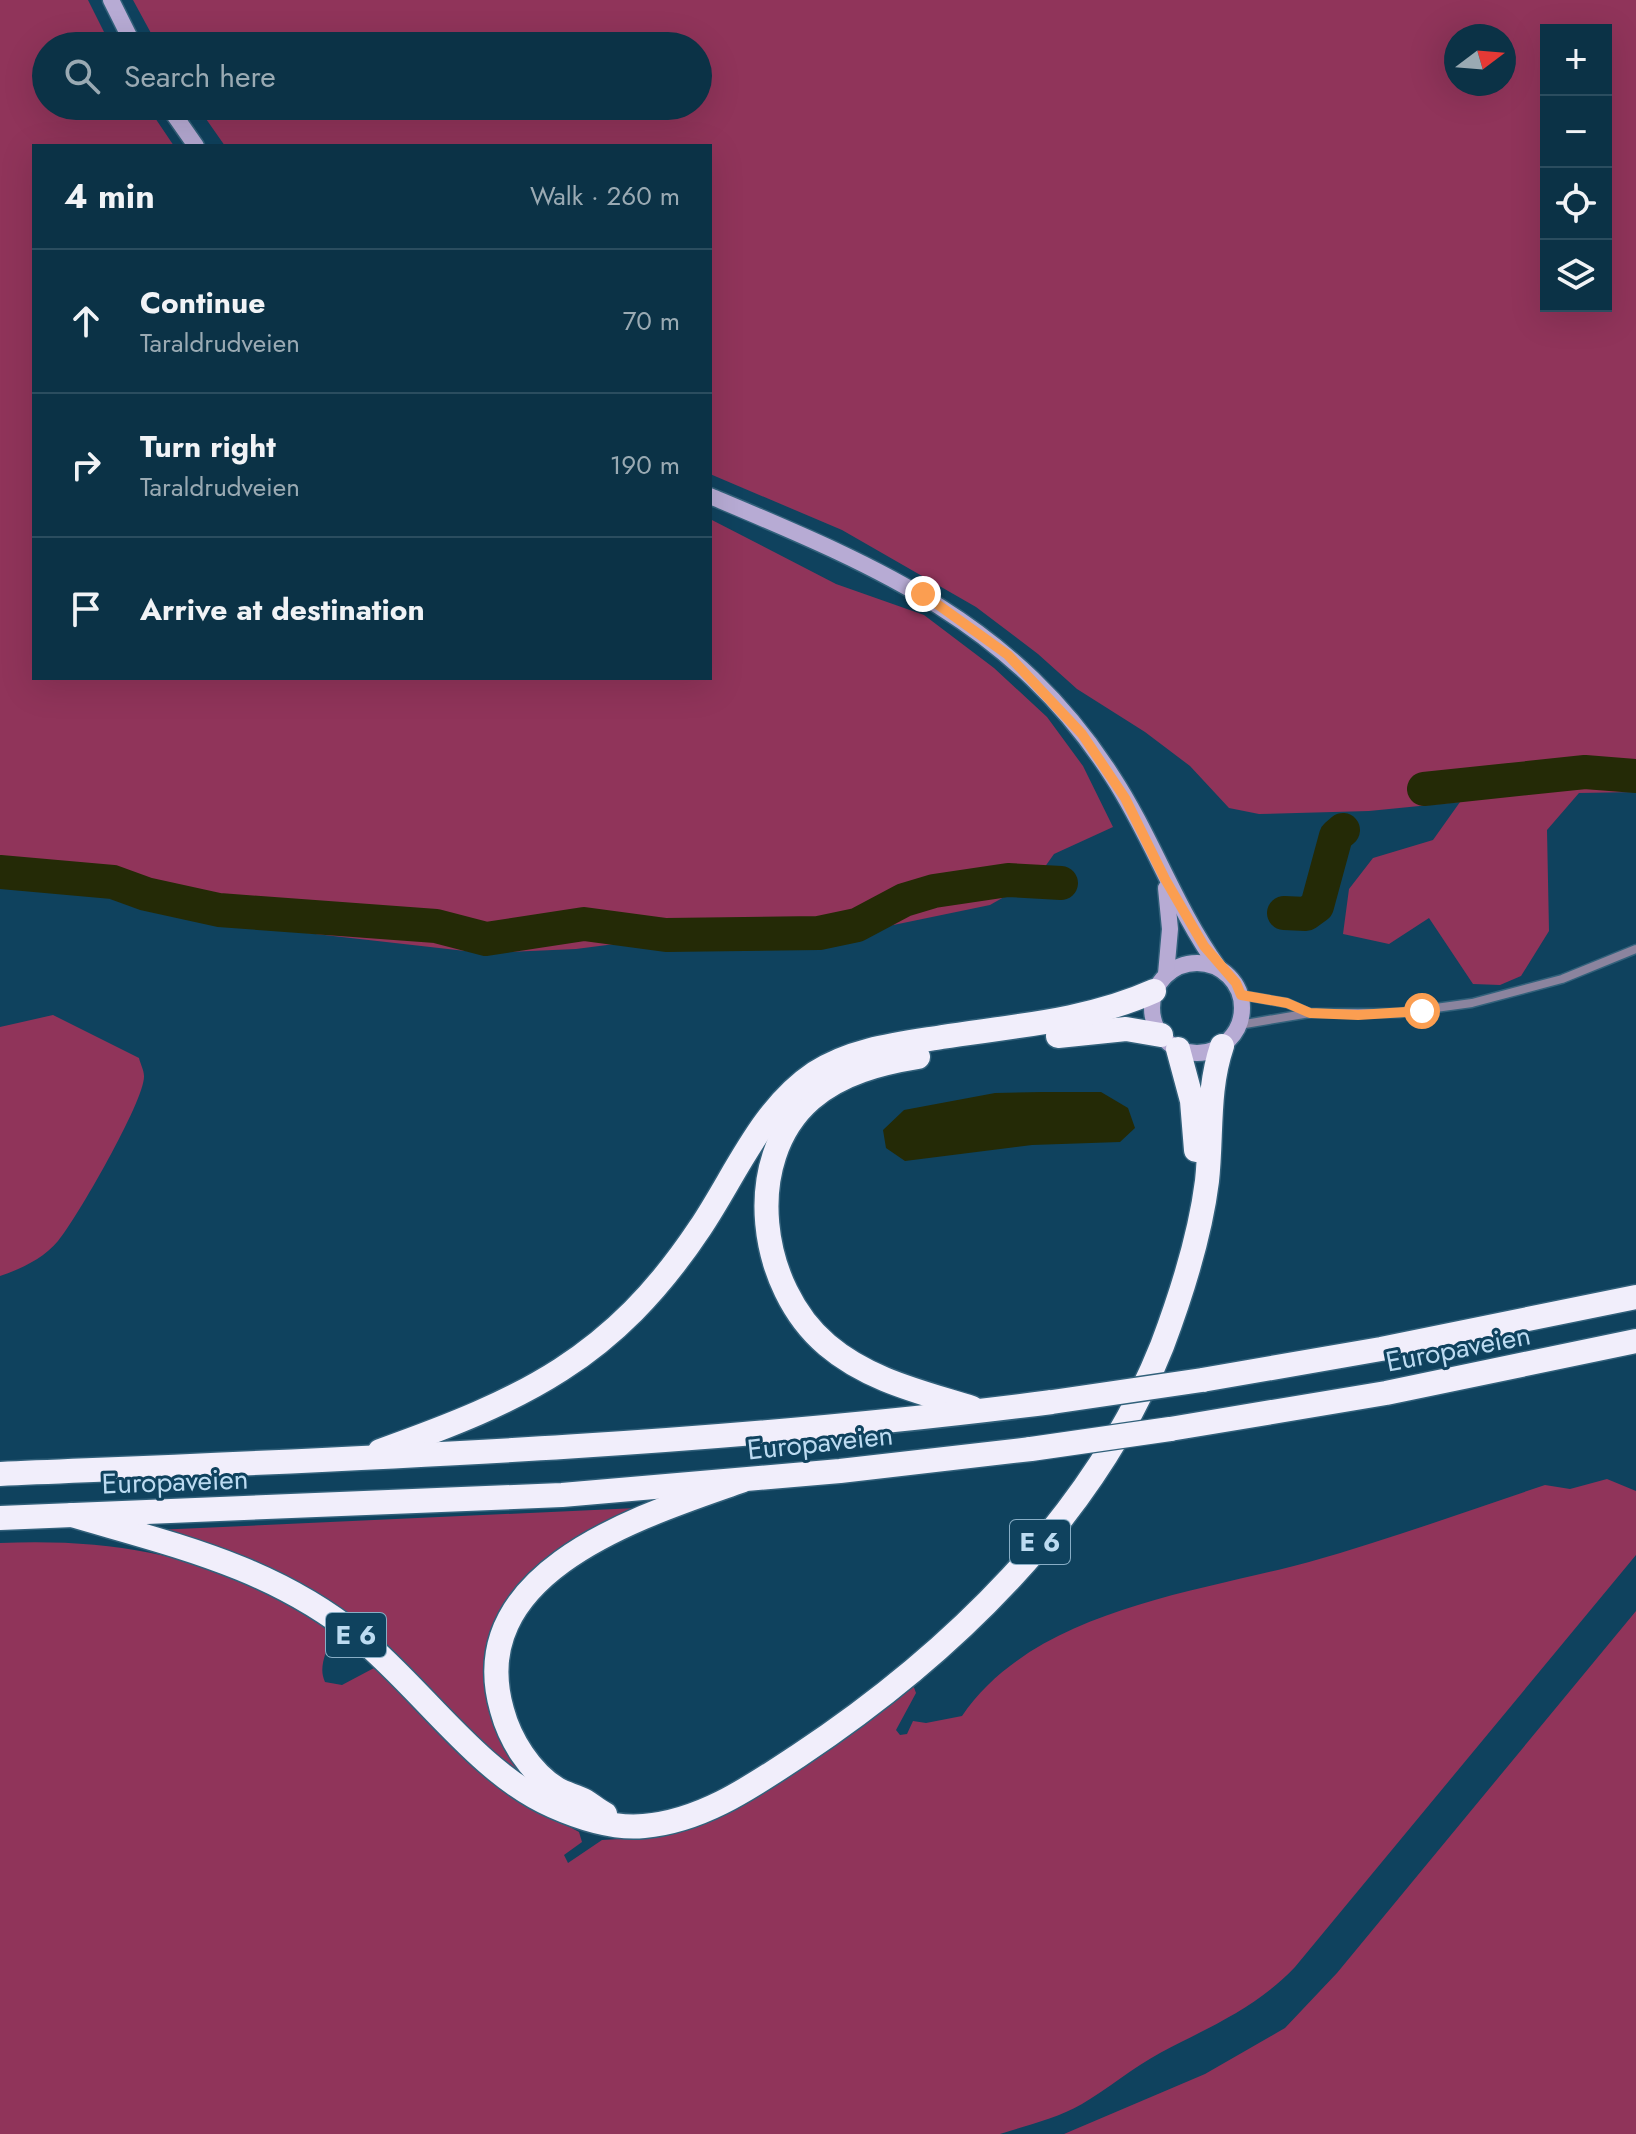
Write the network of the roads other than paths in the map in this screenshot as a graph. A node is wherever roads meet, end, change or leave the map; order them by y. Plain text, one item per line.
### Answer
1 (111, 0) edge
2 (127, 32) edge
3 (178, 120) edge
4 (195, 144) edge
5 (712, 497) edge
6 (1165, 879) junction
7 (1636, 949) edge
8 (1218, 967) junction
9 (1160, 983) junction
10 (1241, 995) junction
11 (1310, 1013) junction
12 (1239, 1025) junction
13 (1169, 1042) junction
14 (1222, 1046) junction
15 (1636, 1297) edge
16 (1636, 1341) edge
17 (982, 1411) junction
18 (353, 1461) junction
19 (0, 1474) edge
20 (741, 1481) junction
21 (72, 1515) junction
22 (0, 1518) edge

1 - 2 main road
3 - 4 main road
5 - 6 main road
6 - 8 main road
6 - 9 main road
7 - 11 street
8 - 9 main road
8 - 10 main road
9 - 13 main road
9 - 18 highway
10 - 11 street
10 - 12 main road
11 - 12 street
12 - 14 main road
13 - 14 main road
13 - 17 highway
13 - 20 highway, E 6
14 - 21 highway, E 6
15 - 17 highway, Europaveien, bridge
16 - 20 highway, Europaveien / E 6, bridge
17 - 18 highway, Europaveien
18 - 19 highway, Europaveien
20 - 21 highway, Europaveien / E 6
21 - 22 highway, Europaveien / E 6

